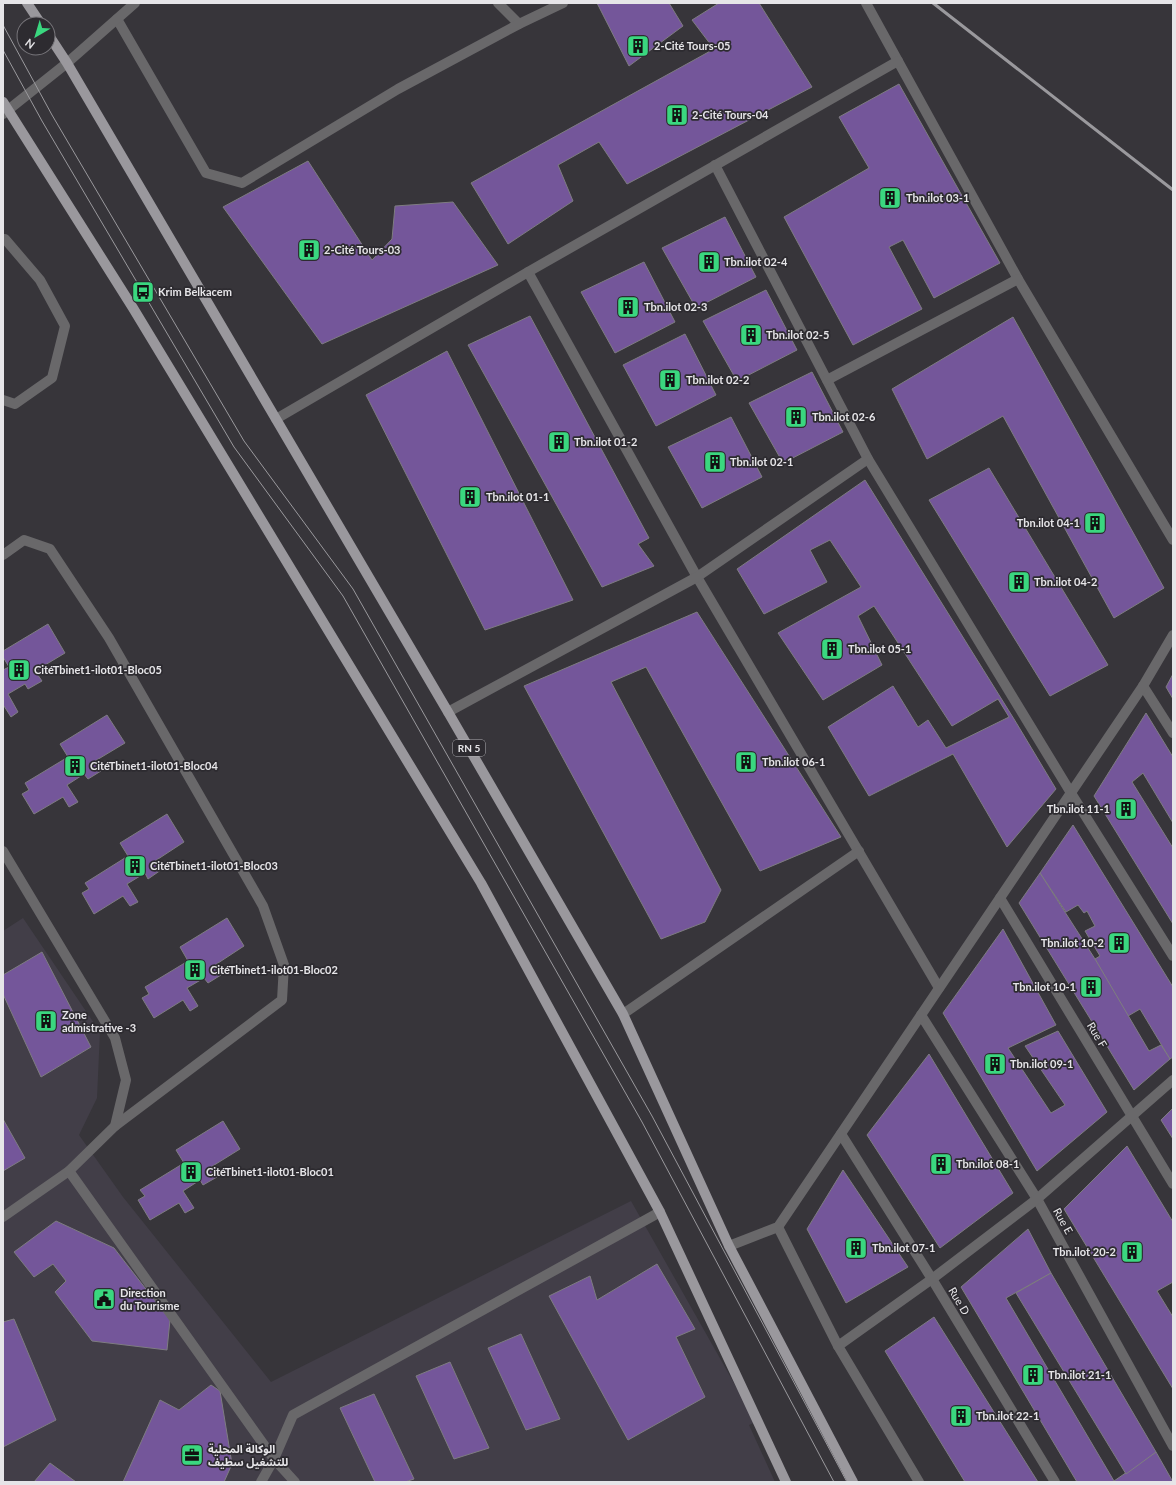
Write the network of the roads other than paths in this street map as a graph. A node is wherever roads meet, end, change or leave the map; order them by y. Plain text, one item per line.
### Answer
1 (27, 3) edge
2 (135, 3) edge
3 (498, 3) edge
4 (563, 3) edge
5 (866, 3) edge
6 (36, 16) edge
7 (117, 19) junction
8 (519, 24) junction
9 (56, 46) edge
10 (898, 61) junction
11 (68, 63) junction
12 (5, 109) edge
13 (715, 166) junction
14 (3, 239) edge
15 (528, 272) junction
16 (1018, 279) junction
17 (827, 380) junction
18 (3, 400) edge
19 (276, 419) junction
20 (868, 459) junction
21 (1173, 540) edge
22 (3, 555) edge
23 (697, 577) junction
24 (1173, 635) edge
25 (1144, 686) junction
26 (448, 712) junction
27 (1173, 733) edge
28 (1072, 793) junction
29 (3, 851) edge
30 (859, 851) junction
31 (1000, 898) junction
32 (1173, 956) edge
33 (939, 988) junction
34 (622, 1014) junction
35 (921, 1015) junction
36 (1173, 1080) edge
37 (1132, 1116) junction
38 (115, 1126) junction
39 (840, 1134) junction
40 (69, 1171) junction
41 (1173, 1184) edge
42 (1037, 1199) junction
43 (660, 1212) junction
44 (3, 1216) edge
45 (778, 1227) junction
46 (729, 1246) junction
47 (932, 1279) junction
48 (838, 1346) junction
49 (1173, 1446) edge
50 (274, 1459) junction
51 (261, 1482) edge
52 (295, 1482) edge
53 (786, 1482) edge
54 (853, 1482) edge
55 (919, 1482) edge
56 (1055, 1482) edge

1 - 6 main road
2 - 7 street
3 - 8 street
4 - 8 street
5 - 10 street
7 - 8 street
7 - 11 street
9 - 11 main road, RN 5
10 - 13 street
10 - 16 street
11 - 12 street
11 - 19 main road, RN 5
12 - 43 main road
13 - 15 street
13 - 17 street
14 - 18 street
15 - 19 street
15 - 23 street
16 - 17 street
16 - 21 street
17 - 20 street
19 - 26 main road, RN 5
20 - 23 street
20 - 28 street
22 - 38 street
23 - 26 street
23 - 30 street
24 - 25 street
25 - 27 street
25 - 28 street
26 - 34 main road, RN 5
28 - 31 street
28 - 32 street
29 - 38 street
30 - 33 street
30 - 34 street
31 - 33 street
31 - 37 street, Rue F
33 - 35 street
34 - 46 main road, RN 5
35 - 39 street
35 - 42 street, Rue E
36 - 37 street
37 - 41 street, Rue F
37 - 42 street
38 - 40 street
39 - 45 street
39 - 47 street, Rue D
40 - 44 street
40 - 50 street
42 - 47 street
42 - 49 street, Rue E
43 - 50 street
43 - 53 main road
45 - 46 street
45 - 48 street
46 - 54 main road, RN 5
47 - 48 street
47 - 56 street, Rue D
48 - 55 street
50 - 51 street
50 - 52 street

